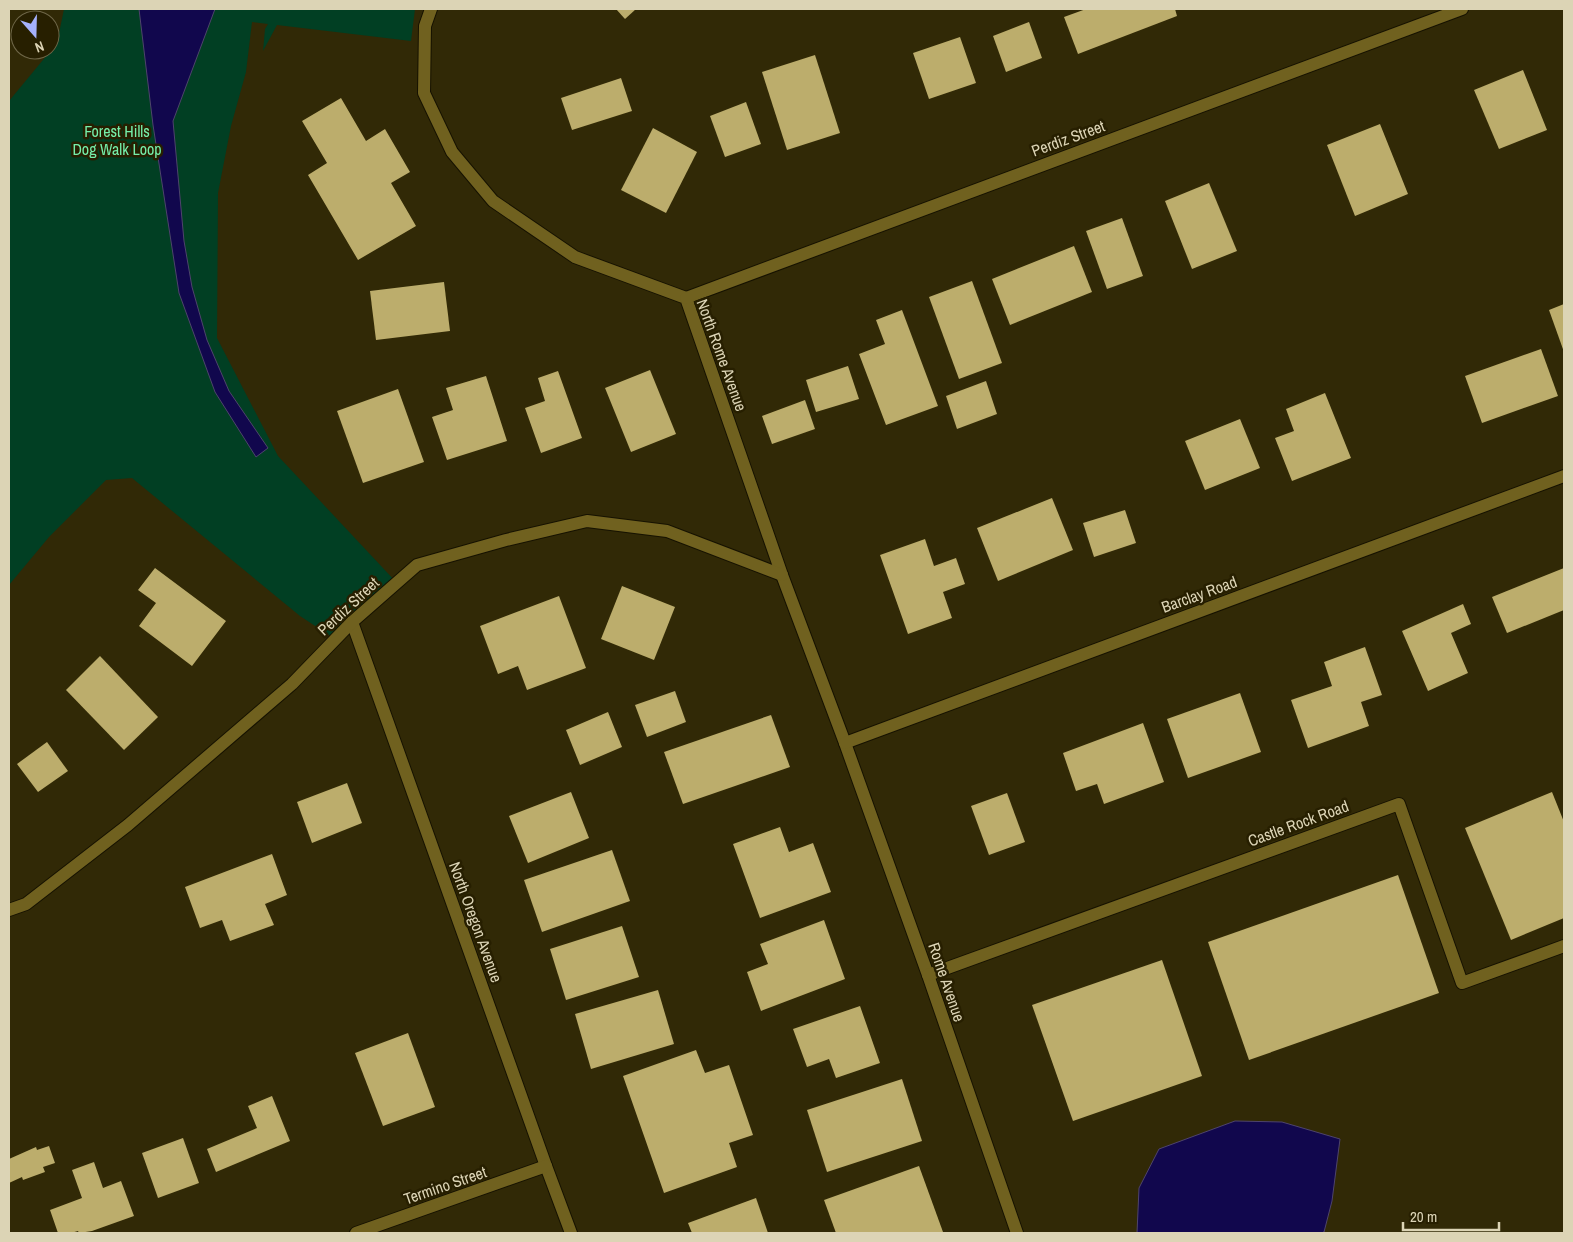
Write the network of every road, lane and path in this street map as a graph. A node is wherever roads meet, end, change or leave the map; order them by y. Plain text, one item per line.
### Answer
1 (431, 9) edge
2 (1462, 9) edge
3 (686, 298) junction
4 (1564, 476) edge
5 (782, 575) junction
6 (352, 622) junction
7 (845, 743) junction
8 (9, 910) edge
9 (1564, 946) edge
10 (928, 975) junction
11 (546, 1166) junction
12 (356, 1233) edge
13 (571, 1233) edge
14 (1017, 1233) edge

1 - 3 street, North Rome Avenue
2 - 3 street, Perdiz Street
3 - 5 street, North Rome Avenue
4 - 7 street, Barclay Road
5 - 6 street, Perdiz Street
5 - 7 street, North Rome Avenue
6 - 8 street, Perdiz Street
6 - 11 street, North Oregon Avenue
7 - 10 street, Rome Avenue
9 - 10 street, Castle Rock Road
10 - 14 street, Rome Avenue
11 - 12 street, Termino Street
11 - 13 street, North Oregon Avenue

